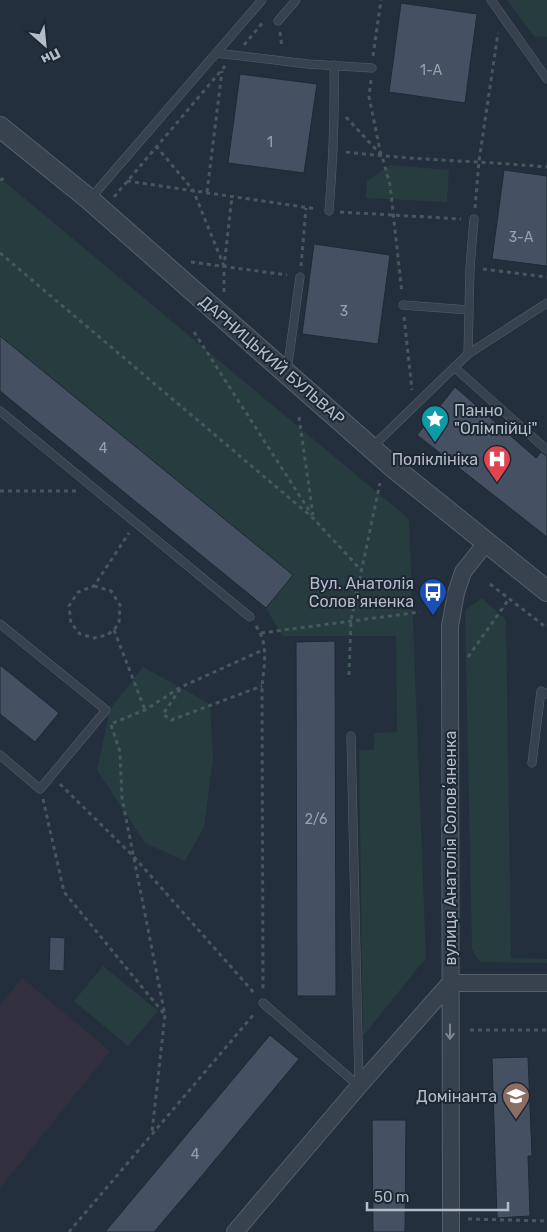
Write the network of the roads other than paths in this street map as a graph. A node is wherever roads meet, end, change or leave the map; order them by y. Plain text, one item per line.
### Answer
1 (262, 0) edge
2 (296, 0) edge
3 (492, 0) edge
4 (278, 21) road end
5 (216, 53) junction
6 (334, 65) junction
7 (372, 68) dead end
8 (547, 80) edge
9 (0, 127) edge
10 (89, 199) junction
11 (329, 212) road end
12 (474, 219) road end
13 (300, 277) road end
14 (547, 303) edge
15 (403, 305) road end
16 (469, 310) junction
17 (468, 354) junction
18 (454, 367) junction
19 (286, 373) junction
20 (0, 411) edge
21 (371, 448) junction
22 (547, 450) edge
23 (486, 543) junction
24 (546, 589) edge
25 (250, 617) road end
26 (0, 624) edge
27 (547, 694) edge
28 (351, 736) dead end
29 (0, 755) edge
30 (532, 764) dead end
31 (450, 983) junction
32 (547, 983) edge
33 (263, 1003) road end
34 (359, 1086) junction
35 (451, 1226) edge
36 (235, 1232) edge

1 - 5 lane
2 - 4 lane
3 - 8 lane
5 - 6 lane
5 - 10 lane
6 - 7 lane
6 - 11 lane
9 - 10 street, ДАРНИЦЬКИЙ БУЛЬВАР
10 - 19 street, ДАРНИЦЬКИЙ БУЛЬВАР
12 - 16 lane
13 - 19 lane
14 - 17 lane
15 - 16 lane
16 - 17 lane
17 - 18 lane
18 - 21 lane
18 - 22 lane
19 - 21 street, ДАРНИЦЬКИЙ БУЛЬВАР
20 - 25 lane
21 - 23 street, ДАРНИЦЬКИЙ БУЛЬВАР
23 - 24 street, ДАРНИЦЬКИЙ БУЛЬВАР
23 - 31 street, вулиця Анатолія Соловʼяненка
26 - 29 lane
27 - 30 lane
28 - 34 lane
31 - 32 street
31 - 34 street, вулиця Анатолія Соловʼяненка
31 -> 35 street
33 - 34 lane
34 - 36 street, вулиця Анатолія Соловʼяненка

